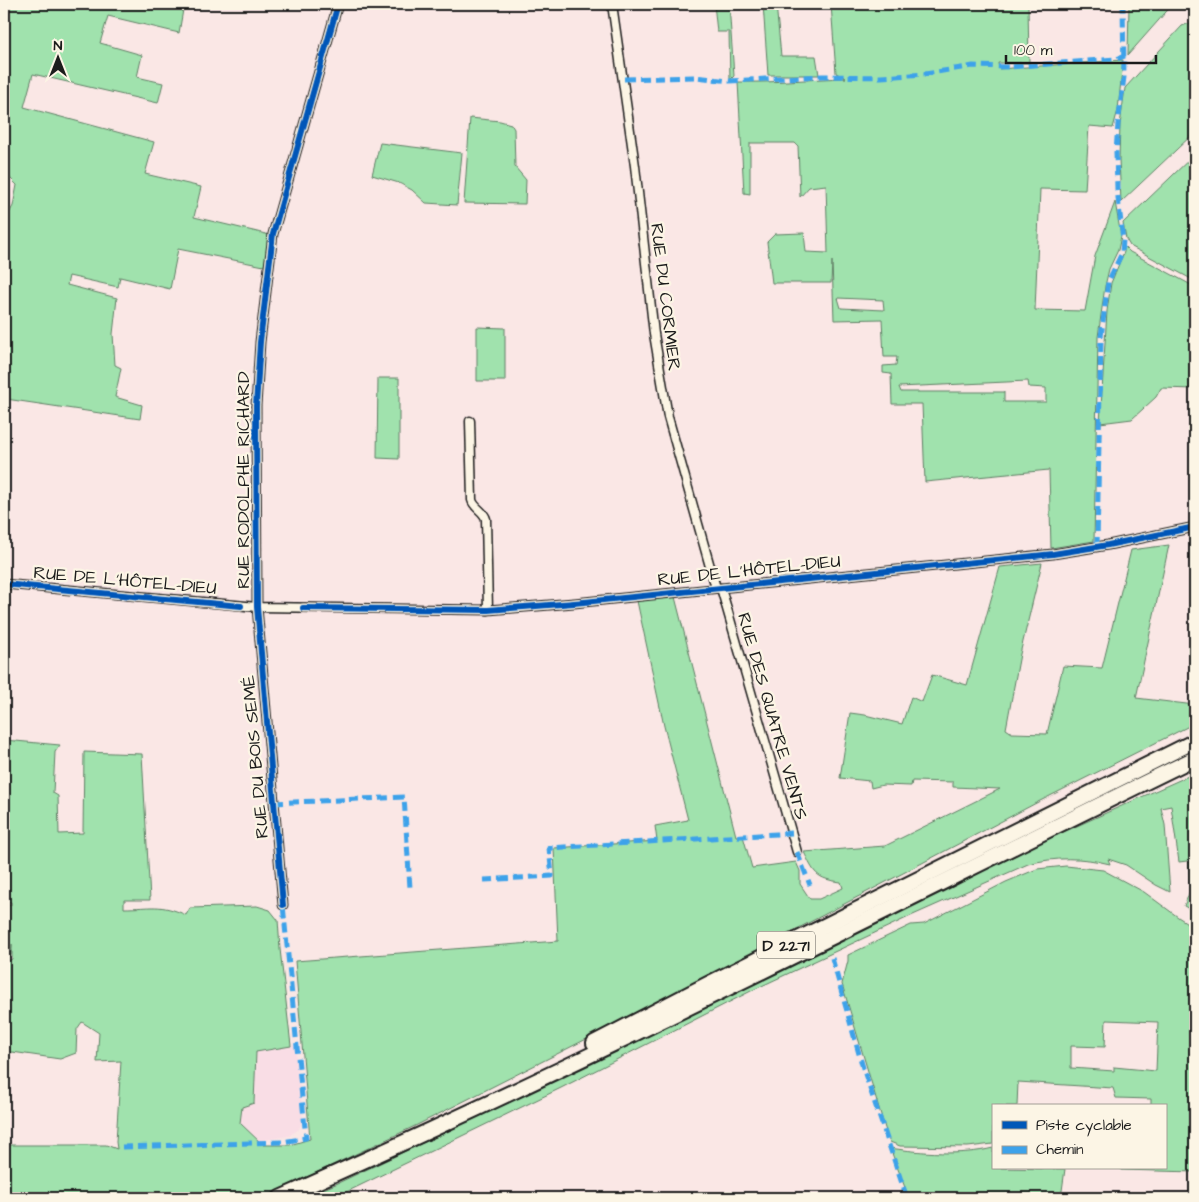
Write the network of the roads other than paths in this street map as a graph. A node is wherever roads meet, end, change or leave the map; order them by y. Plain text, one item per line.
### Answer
1 (338, 4) edge
2 (612, 4) edge
3 (470, 421) dead end
4 (1195, 527) edge
5 (4, 584) edge
6 (719, 588) junction
7 (257, 607) junction
8 (488, 610) junction
9 (1195, 734) edge
10 (1195, 742) edge
11 (1195, 758) edge
12 (1195, 766) edge
13 (1117, 780) junction
14 (1140, 785) junction
15 (798, 852) dead end
16 (283, 905) dead end
17 (380, 1154) junction
18 (280, 1198) edge

1 - 7 street, RUE RODOLPHE RICHARD
2 - 6 street, RUE DU CORMIER
3 - 8 street
4 - 6 street, RUE DE L'HÔTEL-DIEU
5 - 7 street, RUE DE L'HÔTEL-DIEU
6 - 8 street, RUE DE L'HÔTEL-DIEU
6 - 15 street, RUE DES QUATRE VENTS
7 - 8 street, RUE DE L'HÔTEL-DIEU
7 - 16 street, RUE DU BOIS SEMÉ
9 - 13 highway
10 - 13 highway, D 2271
11 - 14 highway, D 2271
12 - 14 highway
13 - 17 highway, D 2271
14 - 17 highway, D 2271
17 - 18 highway, D 2271

